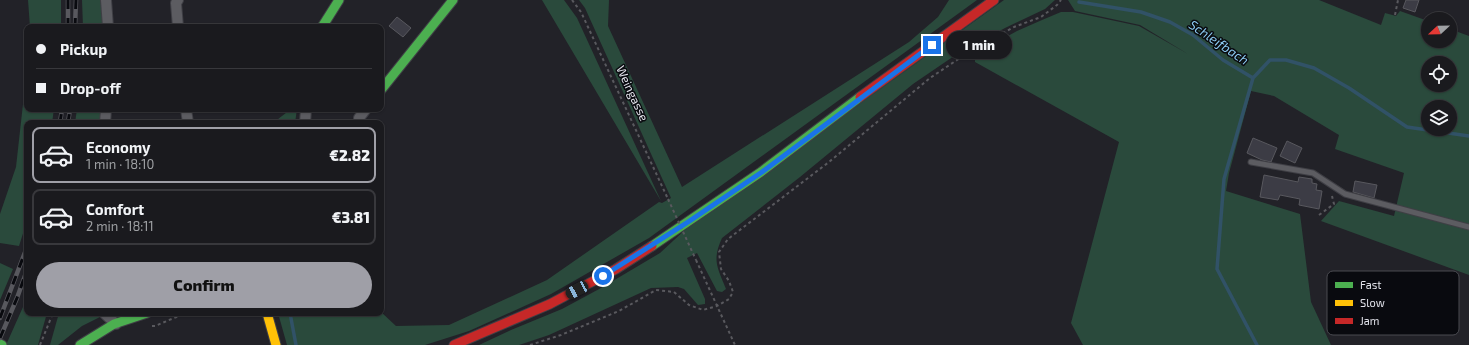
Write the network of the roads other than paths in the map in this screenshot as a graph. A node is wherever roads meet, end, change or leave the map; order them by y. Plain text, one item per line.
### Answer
1 (106, 0) edge
2 (178, 0) edge
3 (339, 0) edge
4 (453, 0) edge
5 (994, 0) edge
6 (108, 24) edge
7 (178, 24) edge
8 (324, 24) edge
9 (384, 86) edge
10 (364, 112) edge
11 (359, 118) dead end
12 (1251, 162) dead end
13 (1469, 227) edge
14 (107, 316) edge
15 (140, 316) edge
16 (268, 316) edge
17 (116, 324) junction
18 (80, 345) edge
19 (276, 345) edge
20 (454, 345) edge

1 - 6 street
2 - 7 street
3 - 8 main road
4 - 9 main road
5 - 20 main road
10 - 11 street
12 - 13 lane
14 - 17 street
15 - 17 main road
16 - 19 main road
17 - 18 main road

